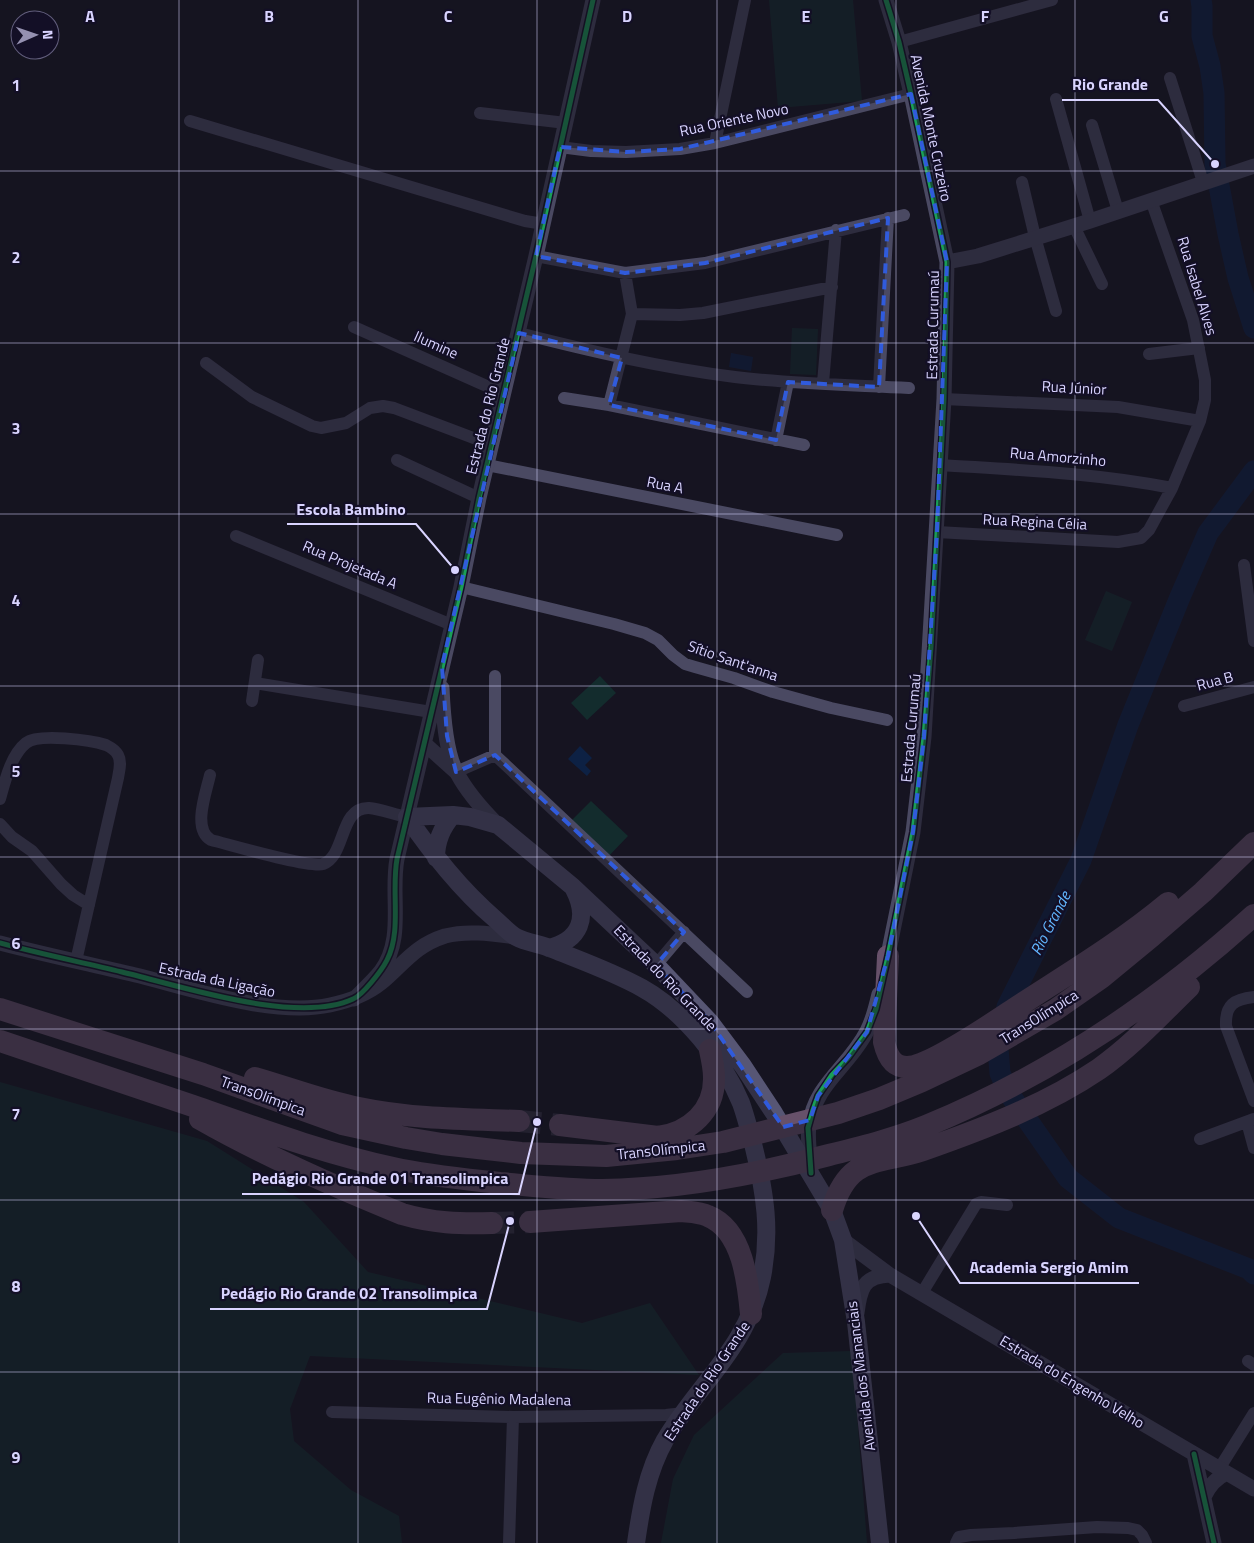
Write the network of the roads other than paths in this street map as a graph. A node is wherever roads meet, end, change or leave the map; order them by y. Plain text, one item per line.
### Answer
1 (593, 0) edge
2 (745, 0) edge
3 (886, 0) edge
4 (1052, 0) edge
5 (899, 42) junction
6 (1170, 78) dead end
7 (911, 94) junction
8 (1056, 99) dead end
9 (480, 113) dead end
10 (190, 120) dead end
11 (566, 123) junction
12 (1092, 125) dead end
13 (714, 143) junction
14 (560, 147) junction
15 (1254, 166) edge
16 (1207, 181) junction
17 (1022, 182) dead end
18 (1151, 200) junction
19 (1118, 211) junction
20 (904, 215) dead end
21 (888, 218) junction
22 (1090, 221) junction
23 (544, 224) junction
24 (1074, 226) junction
25 (836, 230) junction
26 (1035, 237) junction
27 (536, 256) junction
28 (947, 262) junction
29 (625, 273) junction
30 (1102, 284) dead end
31 (832, 288) junction
32 (1056, 311) dead end
33 (632, 314) junction
34 (354, 326) dead end
35 (519, 333) junction
36 (1198, 348) junction
37 (1149, 354) dead end
38 (622, 358) junction
39 (206, 364) dead end
40 (788, 382) junction
41 (823, 383) junction
42 (879, 387) junction
43 (909, 388) dead end
44 (505, 391) junction
45 (564, 398) dead end
46 (944, 399) junction
47 (609, 405) junction
48 (1200, 421) junction
49 (776, 440) junction
50 (492, 445) junction
51 (804, 445) dead end
52 (397, 460) dead end
53 (487, 465) junction
54 (941, 465) junction
55 (1172, 488) junction
56 (479, 498) junction
57 (938, 532) junction
58 (836, 535) dead end
59 (236, 536) dead end
60 (1131, 541) joint
61 (1244, 565) dead end
62 (461, 587) junction
63 (452, 624) junction
64 (1254, 641) edge
65 (258, 660) dead end
66 (442, 666) junction
67 (495, 676) dead end
68 (255, 683) junction
69 (1254, 687) edge
70 (252, 701) dead end
71 (1184, 706) dead end
72 (431, 712) junction
73 (887, 720) dead end
74 (424, 744) junction
75 (495, 755) junction
76 (456, 772) junction
77 (210, 775) dead end
78 (0, 799) edge
79 (453, 816) junction
80 (407, 817) junction
81 (0, 824) edge
82 (498, 826) junction
83 (1246, 849) edge
84 (436, 858) junction
85 (573, 887) junction
86 (89, 905) junction
87 (1254, 914) edge
88 (1254, 924) edge
89 (684, 932) junction
90 (516, 937) junction
91 (0, 943) edge
92 (549, 948) junction
93 (888, 956) junction
94 (76, 960) junction
95 (656, 964) junction
96 (747, 992) dead end
97 (1254, 997) edge
98 (354, 999) junction
99 (0, 1008) edge
100 (0, 1041) edge
101 (710, 1050) junction
102 (203, 1074) junction
103 (168, 1097) junction
104 (1254, 1101) edge
105 (519, 1121) tunnel mouth
106 (1250, 1121) edge
107 (560, 1125) tunnel mouth
108 (1200, 1139) dead end
109 (1254, 1148) edge
110 (811, 1173) junction
111 (1007, 1205) dead end
112 (832, 1210) junction
113 (530, 1222) tunnel mouth
114 (492, 1223) tunnel mouth
115 (842, 1240) junction
116 (890, 1275) junction
117 (922, 1293) junction
118 (751, 1314) junction
119 (856, 1322) junction
120 (332, 1412) dead end
121 (1254, 1413) edge
122 (513, 1417) junction
123 (670, 1421) junction
124 (1194, 1454) junction
125 (1223, 1471) junction
126 (1254, 1489) edge
127 (1204, 1497) junction
128 (508, 1543) edge
129 (636, 1543) edge
130 (880, 1543) edge
131 (956, 1543) edge
132 (1146, 1543) edge
133 (1214, 1543) edge

1 - 11 street, Estrada do Rio Grande
2 - 13 street
3 - 5 street, Avenida Monte Cruzeiro
4 - 5 street
5 - 7 street, Avenida Monte Cruzeiro
6 - 16 street
7 - 13 street, Rua Oriente Novo
7 - 28 street, Avenida Monte Cruzeiro
8 - 22 street
9 - 11 street
10 - 23 street
11 - 14 street, Estrada do Rio Grande
12 - 19 street
13 - 14 street, Rua Oriente Novo
14 - 23 street, Estrada do Rio Grande
15 - 16 street, Estrada Curumaú
16 - 18 street, Estrada Curumaú
17 - 26 street
18 - 19 street, Estrada Curumaú
18 - 36 street, Rua Isabel Alves
19 - 22 street, Estrada Curumaú
20 - 21 street
21 - 25 street
21 - 42 street
22 - 24 street, Estrada Curumaú
23 - 27 street, Estrada do Rio Grande
24 - 26 street, Estrada Curumaú
24 - 30 street
25 - 29 street
25 - 31 street
26 - 28 street, Estrada Curumaú
26 - 32 street
27 - 29 street
27 - 35 street, Estrada do Rio Grande
28 - 46 street, Estrada Curumaú
29 - 33 street
31 - 33 street
31 - 41 street
33 - 38 street
34 - 44 street, Ilumine
35 - 38 street
35 - 44 street, Estrada do Rio Grande
36 - 37 street
36 - 48 street, Rua Isabel Alves
38 - 40 street
38 - 47 street
39 - 50 street
40 - 41 street
40 - 49 street
41 - 42 street
42 - 43 street
44 - 50 street, Estrada do Rio Grande
45 - 47 street
46 - 48 street, Rua Júnior
46 - 54 street, Estrada Curumaú
47 - 49 street
48 - 55 street, Rua Isabel Alves
49 - 51 street
50 - 53 street, Estrada do Rio Grande
52 - 56 street
53 - 56 street, Estrada do Rio Grande
53 - 58 street, Rua A
54 - 55 street, Rua Amorzinho
54 - 57 street, Estrada Curumaú
55 - 60 street, Rua Isabel Alves
56 - 62 street, Estrada do Rio Grande
57 - 60 street, Rua Regina Célia
57 - 93 street, Estrada Curumaú
59 - 63 street, Rua Projetada A
61 - 64 street
62 - 63 street, Estrada do Rio Grande
62 - 73 street, Sítio Sant'anna
63 - 66 street, Estrada do Rio Grande
65 - 68 street
66 - 72 street, Estrada do Rio Grande
66 - 76 street, Estrada do Rio Grande
67 - 75 street
68 - 70 street
68 - 72 street
69 - 71 street, Rua B
72 - 74 street, Estrada do Rio Grande
74 - 76 street
74 - 80 street, Estrada do Rio Grande
75 - 76 street
75 - 89 street
76 - 82 street, Estrada do Rio Grande
77 - 80 street
78 - 86 street
79 - 80 main road, Estrada do Rio Grande
79 - 82 main road, Estrada do Rio Grande
79 - 84 main road
80 - 84 main road, Estrada do Rio Grande
80 - 98 street
81 - 86 street
82 - 85 main road, Estrada do Rio Grande
83 - 93 highway
83 - 102 highway, TransOlímpica
84 - 90 main road, Estrada do Rio Grande
85 - 92 main road
85 - 95 main road, Estrada do Rio Grande
86 - 94 street
87 - 103 highway
88 - 112 highway
89 - 95 street
89 - 96 street
90 - 92 main road, Estrada do Rio Grande
90 - 98 street, Estrada da Ligação
91 - 94 street, Estrada da Ligação
92 - 101 main road, Estrada do Rio Grande
93 - 110 street, Estrada Curumaú
94 - 98 street, Estrada da Ligação
95 - 110 main road, Estrada do Rio Grande
97 - 104 street
99 - 102 highway, TransOlímpica
100 - 103 highway
101 - 107 highway
101 - 118 main road, Estrada do Rio Grande
102 - 105 highway
103 - 114 highway
106 - 108 street
106 - 109 street
110 - 112 main road, Estrada do Rio Grande
111 - 117 street
112 - 115 main road, Avenida dos Mananciais
113 - 118 highway
115 - 116 street, Estrada do Engenho Velho
115 - 119 main road, Avenida dos Mananciais
116 - 117 street, Estrada do Engenho Velho
116 - 119 street
117 - 124 street, Estrada do Engenho Velho
118 - 123 main road, Estrada do Rio Grande
119 - 130 main road, Avenida dos Mananciais
120 - 122 street, Rua Eugênio Madalena
121 - 125 street
122 - 123 street, Rua Eugênio Madalena
122 - 128 street
123 - 129 main road, Estrada do Rio Grande
124 - 125 street, Estrada do Engenho Velho
124 - 127 street
125 - 126 street, Estrada do Engenho Velho
125 - 127 street
127 - 133 street
131 - 132 street

